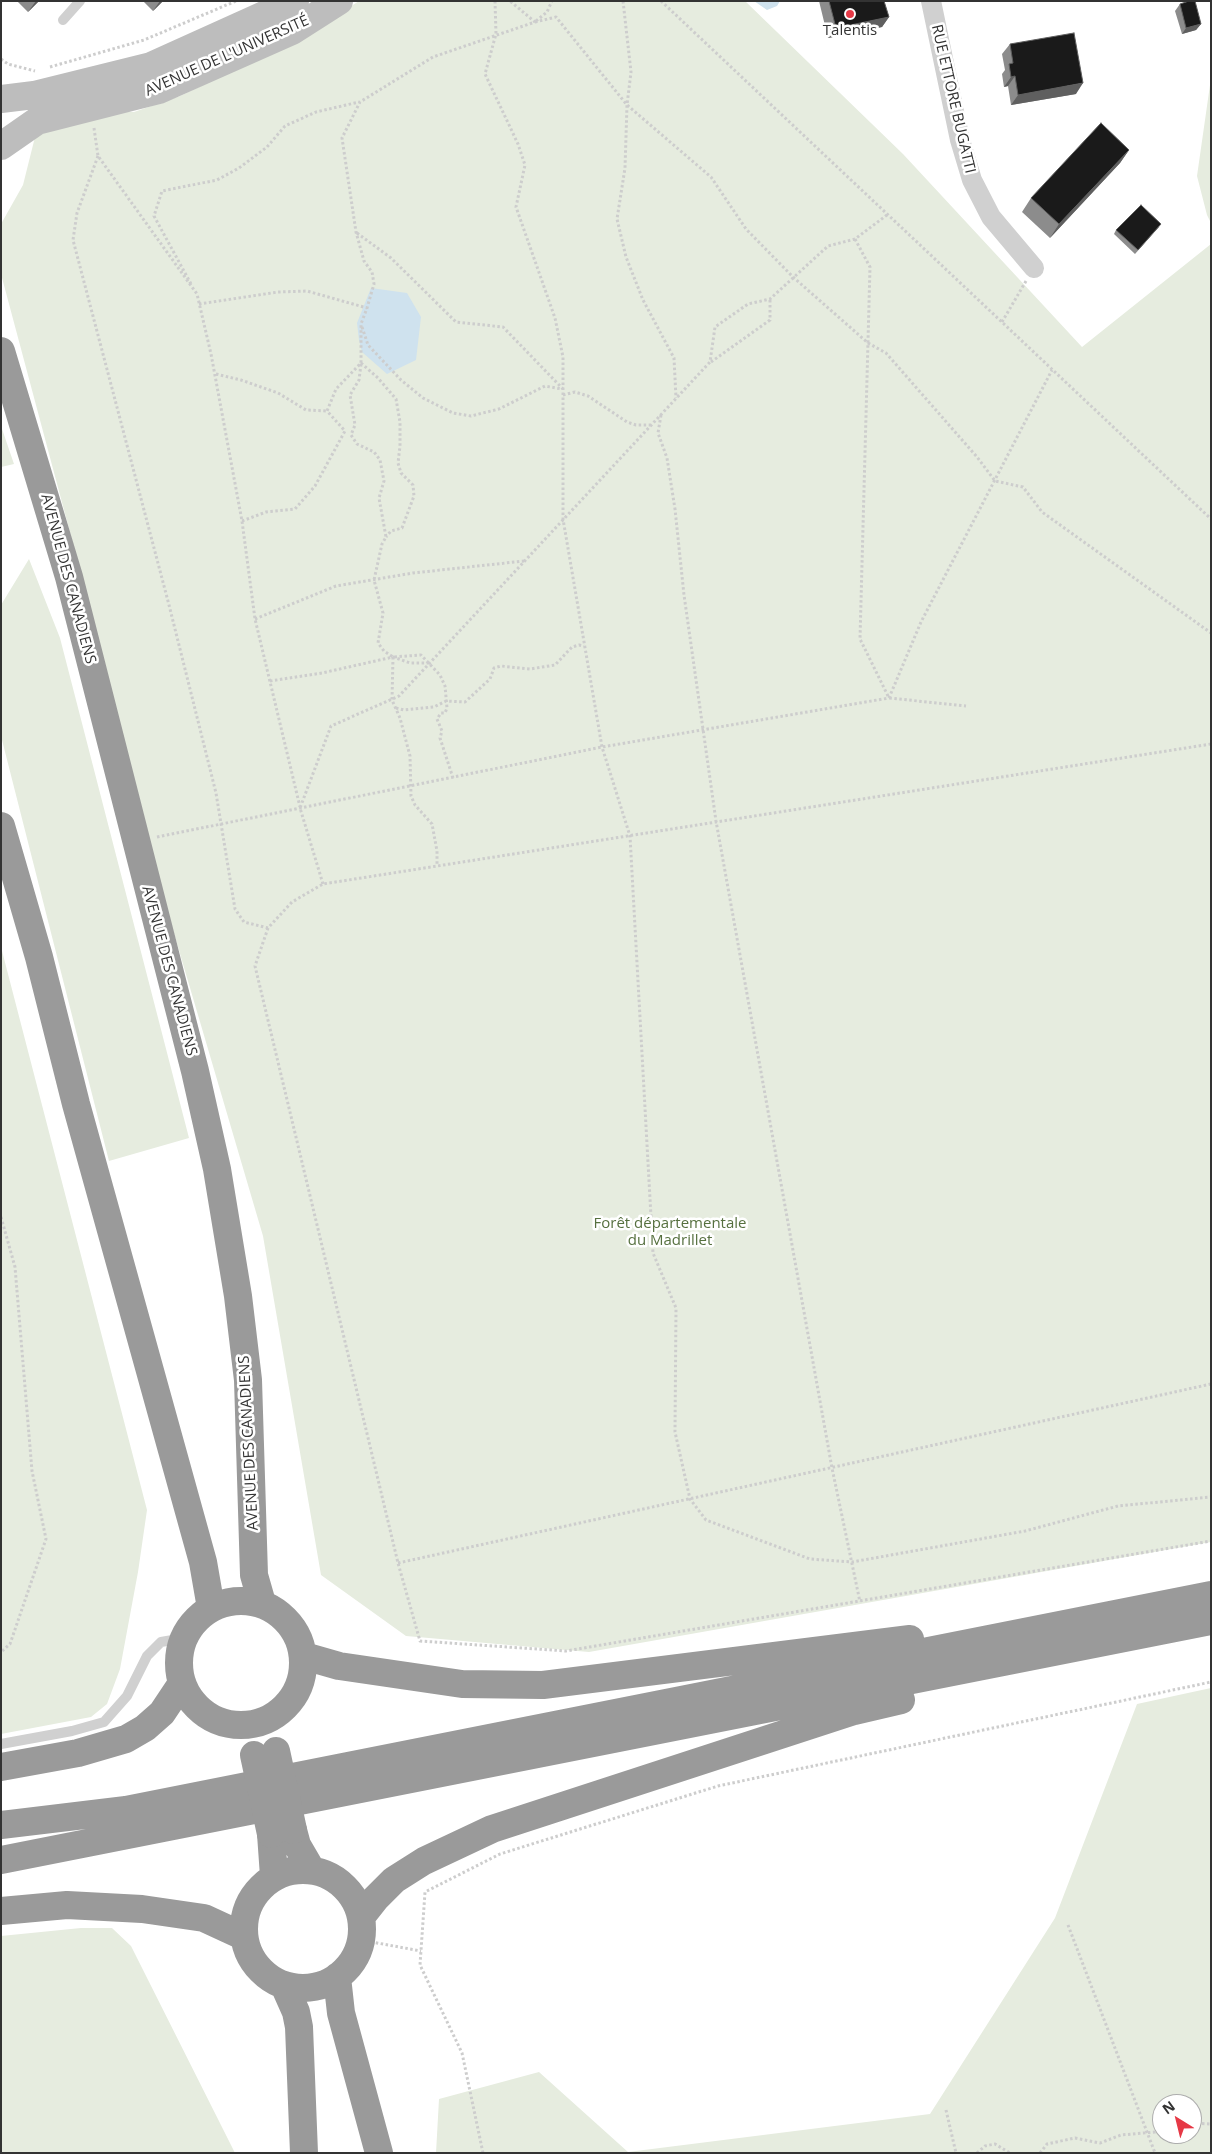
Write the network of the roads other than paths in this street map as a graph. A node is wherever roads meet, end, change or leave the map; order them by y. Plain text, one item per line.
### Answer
1 (80, 1) edge
2 (295, 1) edge
3 (339, 1) edge
4 (931, 1) edge
5 (63, 20) dead end
6 (1, 99) edge
7 (1, 146) edge
8 (1034, 268) road end
9 (1, 351) edge
10 (1, 826) edge
11 (1211, 1596) edge
12 (262, 1603) junction
13 (212, 1608) junction
14 (1211, 1620) edge
15 (184, 1638) junction
16 (963, 1645) junction
17 (304, 1656) junction
18 (997, 1662) junction
19 (182, 1683) junction
20 (269, 1719) junction
21 (242, 1725) junction
22 (1, 1744) edge
23 (265, 1753) junction
24 (1, 1767) edge
25 (1, 1826) edge
26 (282, 1832) junction
27 (1, 1860) edge
28 (311, 1869) junction
29 (274, 1876) junction
30 (1, 1911) edge
31 (361, 1928) junction
32 (243, 1936) junction
33 (337, 1978) junction
34 (284, 1985) junction
35 (304, 2153) edge
36 (379, 2153) edge

1 - 5 lane
2 - 6 street, AVENUE DE L'UNIVERSITÉ
3 - 7 street, AVENUE DE L'UNIVERSITÉ
4 - 8 street, RUE ETTORE BUGATTI
9 - 12 highway, AVENUE DES CANADIENS
10 - 13 highway
11 - 16 highway
12 - 13 highway
12 - 17 highway
13 - 15 highway
14 - 18 highway
15 - 19 highway
15 - 22 lane
16 - 17 highway
16 - 25 highway
17 - 20 highway
18 - 27 highway
18 - 31 highway
19 - 21 highway
19 - 24 highway
20 - 21 highway
20 - 23 highway
21 - 23 highway
23 - 26 highway, bridge
26 - 28 highway
26 - 29 highway
28 - 29 highway
28 - 31 highway
29 - 32 highway
30 - 32 highway
31 - 33 highway
32 - 34 highway
33 - 34 highway
33 - 36 highway
34 - 35 highway

